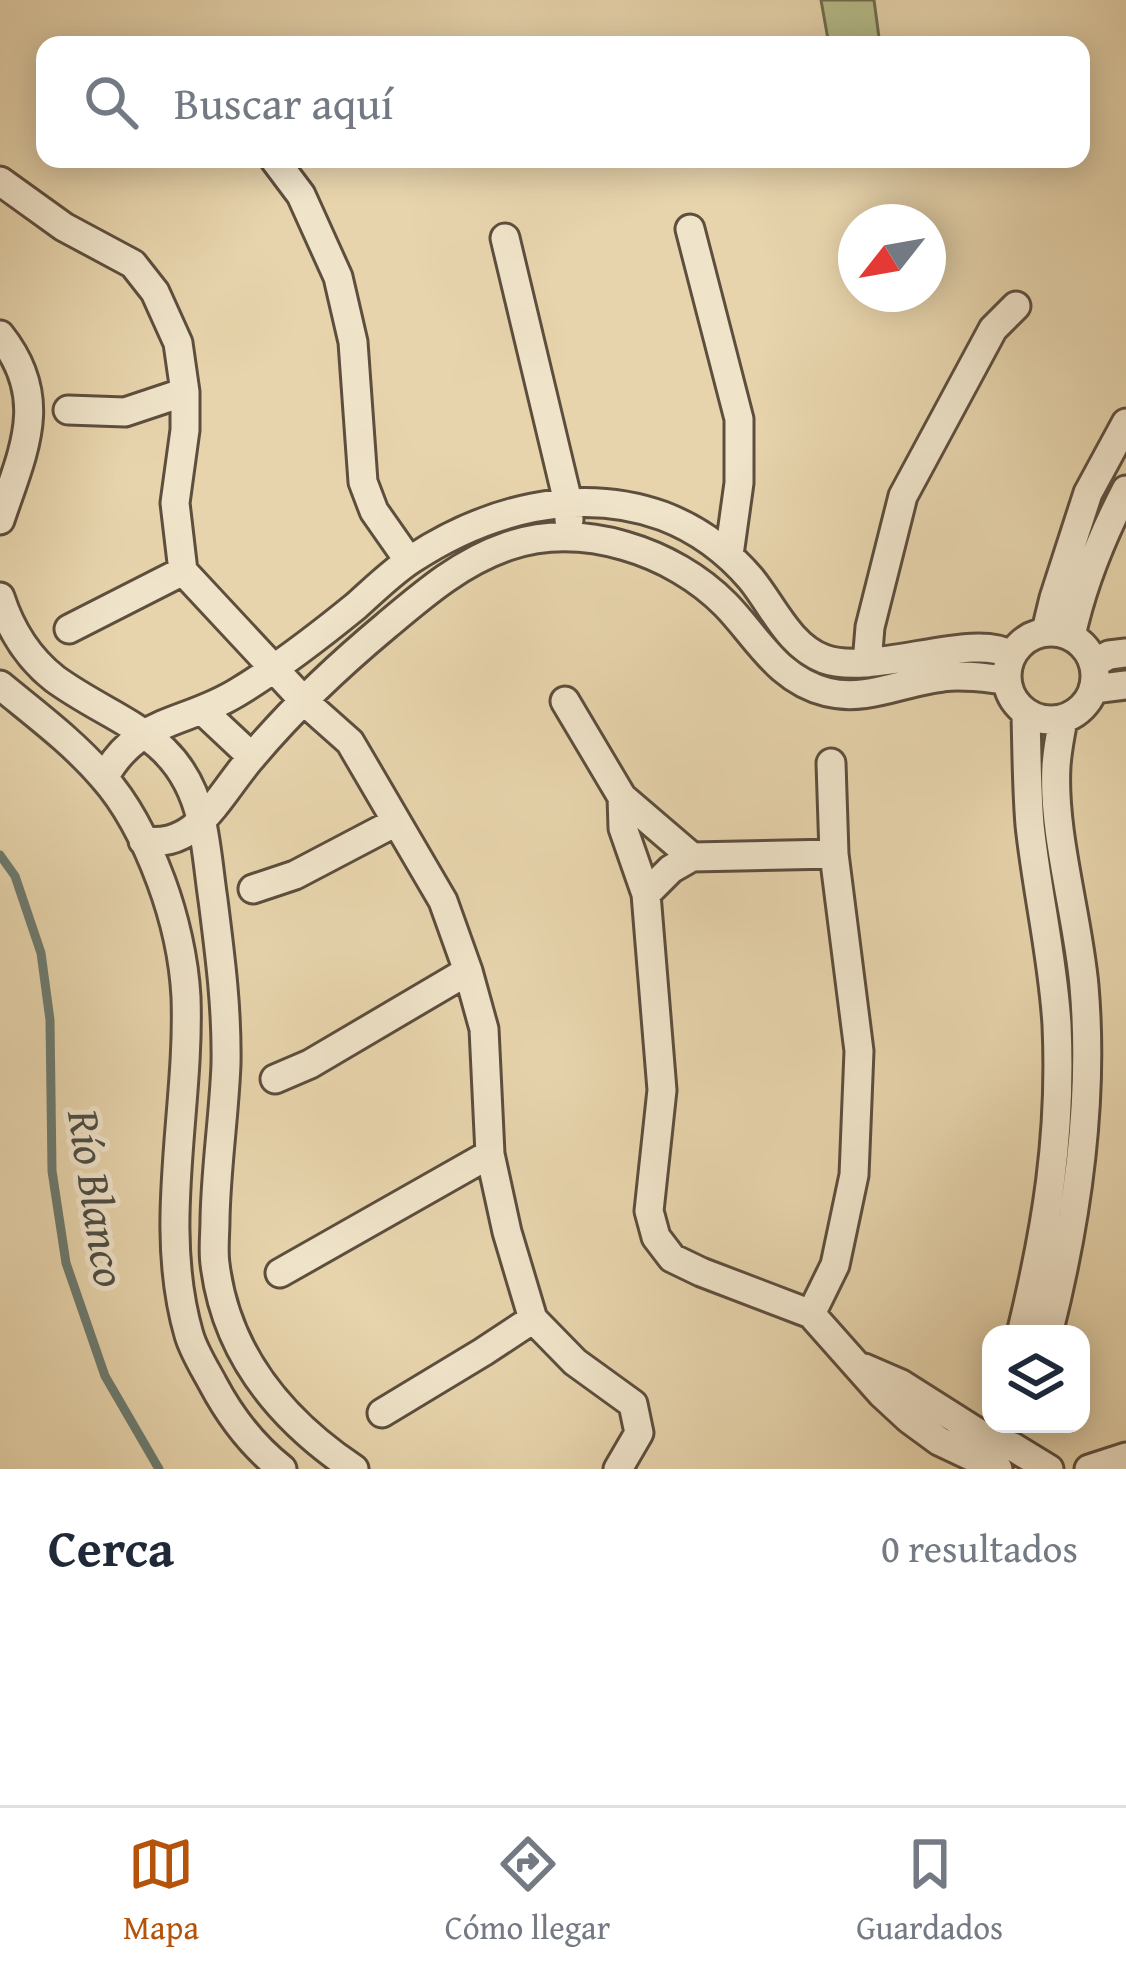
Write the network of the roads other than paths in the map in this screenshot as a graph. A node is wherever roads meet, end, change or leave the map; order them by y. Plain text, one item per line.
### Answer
1 (281, 168) edge
2 (0, 181) edge
3 (690, 229) dead end
4 (505, 238) dead end
5 (1016, 306) dead end
6 (0, 335) edge
7 (185, 392) junction
8 (68, 410) dead end
9 (1126, 424) edge
10 (1126, 490) edge
11 (568, 502) junction
12 (0, 520) edge
13 (570, 536) junction
14 (729, 555) junction
15 (409, 561) junction
16 (183, 571) junction
17 (0, 597) edge
18 (69, 629) dead end
19 (1059, 634) junction
20 (1126, 653) edge
21 (867, 663) junction
22 (275, 668) junction
23 (1009, 668) junction
24 (1094, 676) junction
25 (0, 685) edge
26 (1126, 685) edge
27 (565, 701) dead end
28 (305, 702) junction
29 (203, 711) junction
30 (1026, 715) junction
31 (1063, 720) junction
32 (145, 732) junction
33 (252, 757) junction
34 (831, 763) dead end
35 (104, 778) junction
36 (622, 797) junction
37 (202, 820) junction
38 (396, 822) junction
39 (142, 842) junction
40 (834, 854) junction
41 (692, 856) junction
42 (253, 889) dead end
43 (646, 894) junction
44 (468, 971) junction
45 (275, 1078) dead end
46 (490, 1154) junction
47 (280, 1274) dead end
48 (811, 1314) junction
49 (533, 1318) junction
50 (1023, 1325) edge
51 (1050, 1325) edge
52 (382, 1413) dead end
53 (994, 1449) edge
54 (1126, 1457) edge
55 (282, 1469) edge
56 (354, 1469) edge
57 (618, 1469) edge
58 (1048, 1469) edge
59 (1089, 1469) edge

1 - 15 street
2 - 7 street
3 - 14 street
4 - 11 street
5 - 21 street
6 - 12 street
7 - 8 street
7 - 16 street
9 - 19 street
10 - 19 street
11 - 13 street
11 - 14 street
11 - 15 street
13 - 23 street
13 - 28 street
14 - 21 street
15 - 22 street
16 - 18 street
16 - 22 street
17 - 32 street
19 - 23 street
19 - 24 street
20 - 24 street
21 - 23 street
22 - 28 street
22 - 29 street
23 - 30 street
24 - 26 street
24 - 31 street
25 - 35 street
27 - 36 street
28 - 33 street
28 - 38 street
29 - 32 street
29 - 33 street
30 - 31 street
30 - 50 street
31 - 51 street
32 - 35 street
32 - 37 street
33 - 37 street
34 - 40 street
35 - 39 street
36 - 41 street
36 - 43 street
37 - 39 street
37 - 56 street
38 - 42 street
38 - 44 street
39 - 55 street
40 - 41 street
40 - 48 street
41 - 43 street
43 - 48 street
44 - 45 street
44 - 46 street
46 - 47 street
46 - 49 street
48 - 53 street
49 - 52 street
49 - 57 street
53 - 58 street
54 - 59 street

